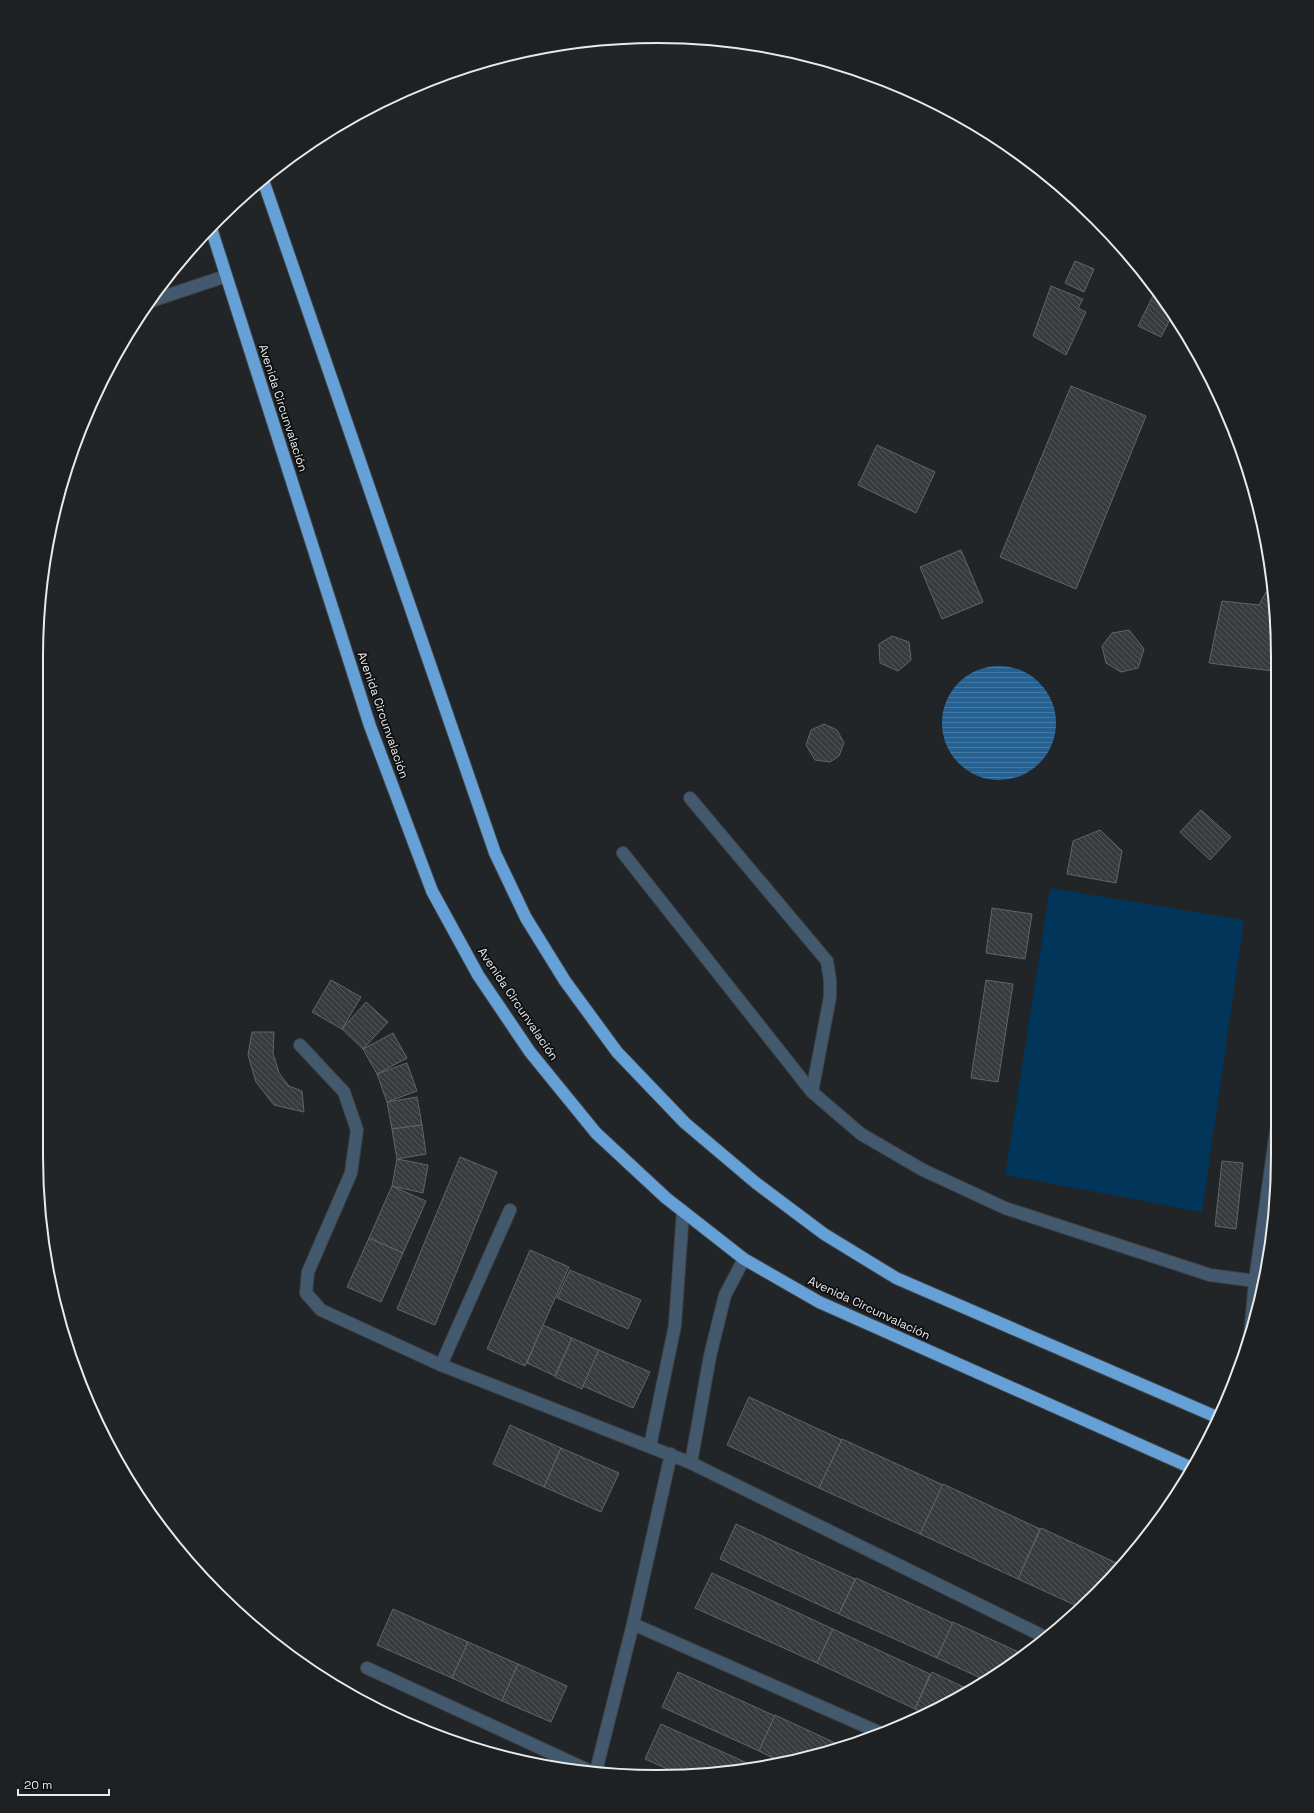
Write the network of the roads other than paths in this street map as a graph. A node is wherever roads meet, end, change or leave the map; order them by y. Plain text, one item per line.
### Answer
1 (265, 185) edge
2 (212, 234) edge
3 (226, 276) junction
4 (159, 298) edge
5 (690, 798) dead end
6 (623, 853) dead end
7 (300, 1045) dead end
8 (812, 1092) junction
9 (1271, 1169) edge
10 (510, 1210) dead end
11 (683, 1211) junction
12 (744, 1259) junction
13 (1255, 1280) junction
14 (1253, 1302) edge
15 (441, 1365) junction
16 (1213, 1416) edge
17 (650, 1446) junction
18 (671, 1454) junction
19 (691, 1462) junction
20 (1187, 1466) edge
21 (633, 1624) junction
22 (1041, 1635) edge
23 (367, 1668) dead end
24 (873, 1730) edge
25 (577, 1765) edge
26 (597, 1767) edge

1 - 16 highway
2 - 3 highway, Avenida Circunvalación
3 - 4 street
3 - 11 highway, Avenida Circunvalación
5 - 8 street
6 - 8 street
7 - 15 street
8 - 13 street
9 - 13 street
10 - 15 street
11 - 12 highway, Avenida Circunvalación
11 - 17 street
12 - 19 street
12 - 20 highway, Avenida Circunvalación
13 - 14 street
15 - 17 street
17 - 18 street
18 - 19 street
18 - 21 street
19 - 22 street
21 - 24 street
21 - 26 street
23 - 25 street

